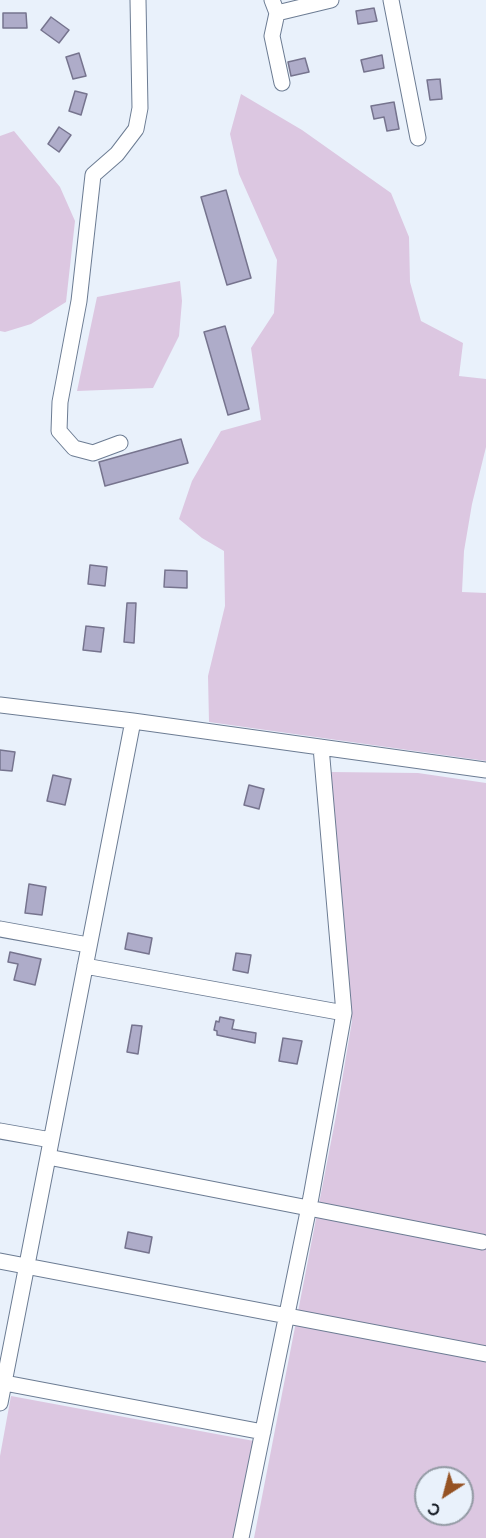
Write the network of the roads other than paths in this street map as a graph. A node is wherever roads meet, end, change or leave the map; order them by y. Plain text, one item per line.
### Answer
1 (138, 0) edge
2 (331, 0) edge
3 (391, 0) edge
4 (275, 6) edge
5 (282, 83) dead end
6 (418, 138) dead end
7 (120, 443) dead end
8 (0, 705) edge
9 (133, 721) junction
10 (321, 747) junction
11 (486, 770) edge
12 (0, 929) edge
13 (88, 945) junction
14 (85, 966) junction
15 (344, 1013) junction
16 (0, 1131) edge
17 (51, 1140) junction
18 (48, 1157) junction
19 (308, 1208) junction
20 (482, 1242) dead end
21 (0, 1261) edge
22 (26, 1266) junction
23 (286, 1316) junction
24 (486, 1354) edge
25 (2, 1383) edge
26 (0, 1403) edge
27 (263, 1432) junction
28 (241, 1538) edge

1 - 7 street
2 - 4 street
3 - 6 street
4 - 5 street
8 - 9 street
9 - 10 street
9 - 13 street
10 - 11 street
10 - 15 street
12 - 13 street
13 - 14 street
14 - 15 street
14 - 17 street
15 - 19 street
16 - 17 street
17 - 18 street
18 - 19 street
18 - 22 street
19 - 20 street
19 - 23 street
21 - 22 street
22 - 23 street
22 - 25 street
23 - 24 street
23 - 27 street
25 - 26 street
25 - 27 street
27 - 28 street

